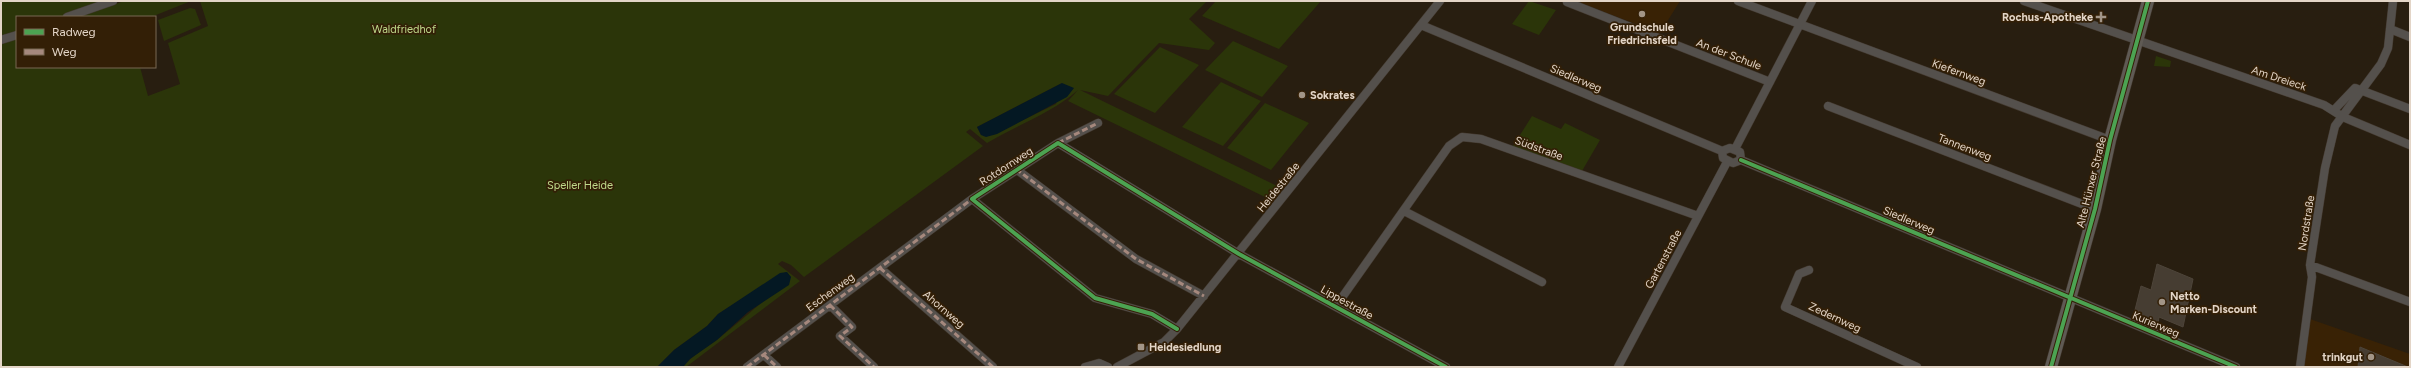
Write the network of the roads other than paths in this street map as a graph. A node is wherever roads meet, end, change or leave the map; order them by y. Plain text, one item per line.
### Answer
1 (113, 1) edge
2 (1440, 1) edge
3 (1738, 1) edge
4 (1812, 1) edge
5 (2024, 1) edge
6 (2148, 1) edge
7 (2393, 1) edge
8 (1568, 2) dead end
9 (2043, 4) edge
10 (70, 16) edge
11 (1800, 24) junction
12 (1421, 25) junction
13 (2390, 29) junction
14 (16, 35) edge
15 (2410, 37) edge
16 (1, 40) edge
17 (2137, 41) junction
18 (1770, 82) junction
19 (2363, 90) junction
20 (1828, 106) dead end
21 (2410, 109) edge
22 (2334, 110) junction
23 (2343, 117) junction
24 (1098, 123) dead end
25 (2110, 140) junction
26 (1058, 143) junction
27 (2410, 144) edge
28 (1735, 149) junction
29 (1722, 151) junction
30 (1741, 160) junction
31 (1727, 162) junction
32 (1016, 169) junction
33 (972, 199) junction
34 (2095, 209) junction
35 (1404, 211) junction
36 (1698, 216) junction
37 (925, 233) joint
38 (1239, 254) junction
39 (2310, 265) junction
40 (880, 268) junction
41 (1808, 270) dead end
42 (1542, 282) dead end
43 (1204, 296) junction
44 (2070, 297) junction
45 (2410, 302) edge
46 (830, 305) junction
47 (1336, 306) junction
48 (1177, 329) junction
49 (764, 355) junction
50 (748, 367) edge
51 (777, 367) edge
52 (874, 367) edge
53 (993, 367) edge
54 (1085, 367) edge
55 (1108, 367) edge
56 (1117, 367) edge
57 (1446, 367) edge
58 (1618, 367) edge
59 (1917, 367) edge
60 (2050, 367) edge
61 (2236, 367) edge
62 (2300, 367) edge

1 - 10 street
2 - 12 street, Heidestraße
3 - 11 street
4 - 11 street
5 - 9 street, Am Dreieck
6 - 17 street, Alte Hünxer Straße
7 - 13 street, Nordstraße
8 - 18 street, An der Schule
9 - 17 street, Am Dreieck
11 - 18 street
11 - 25 street, Kiefernweg
12 - 29 street, Siedlerweg
12 - 38 street, Heidestraße
13 - 15 street
13 - 19 street, Nordstraße
14 - 16 street
17 - 22 street, Am Dreieck
17 - 25 street, Alte Hünxer Straße
18 - 28 street
19 - 21 street
19 - 22 street
19 - 23 street, Nordstraße
20 - 34 street, Tannenweg
22 - 23 street, Am Dreieck
23 - 27 street, Am Dreieck
23 - 39 street, Nordstraße
24 - 26 street, Rotdornweg
25 - 34 street, Alte Hünxer Straße
26 - 32 street, Rotdornweg
26 - 38 street
28 - 29 street
28 - 30 street
29 - 31 street
30 - 31 street
30 - 44 street, Siedlerweg
31 - 36 street, Gartenstraße
32 - 33 street, Rotdornweg
32 - 43 street, Rotdornweg
33 - 37 street, Rotdornweg
33 - 48 street, Rotdornweg
34 - 44 street, Alte Hünxer Straße
35 - 36 street, Südstraße
35 - 42 street
35 - 47 street, Südstraße
36 - 58 street, Gartenstraße
37 - 40 street, Eschenweg
38 - 43 street, Heidestraße
38 - 47 street, Lippestraße
39 - 45 street, Nordstraße
39 - 62 street
40 - 46 street, Eschenweg
40 - 53 street, Ahornweg
41 - 59 street, Zedernweg
43 - 48 street, Heidestraße
44 - 60 street, Alte Hünxer Straße
44 - 61 street, Kurierweg
46 - 49 street, Eschenweg
46 - 52 street
47 - 57 street, Lippestraße
48 - 56 street, Heidestraße
49 - 50 street, Eschenweg
49 - 51 street
54 - 55 street

